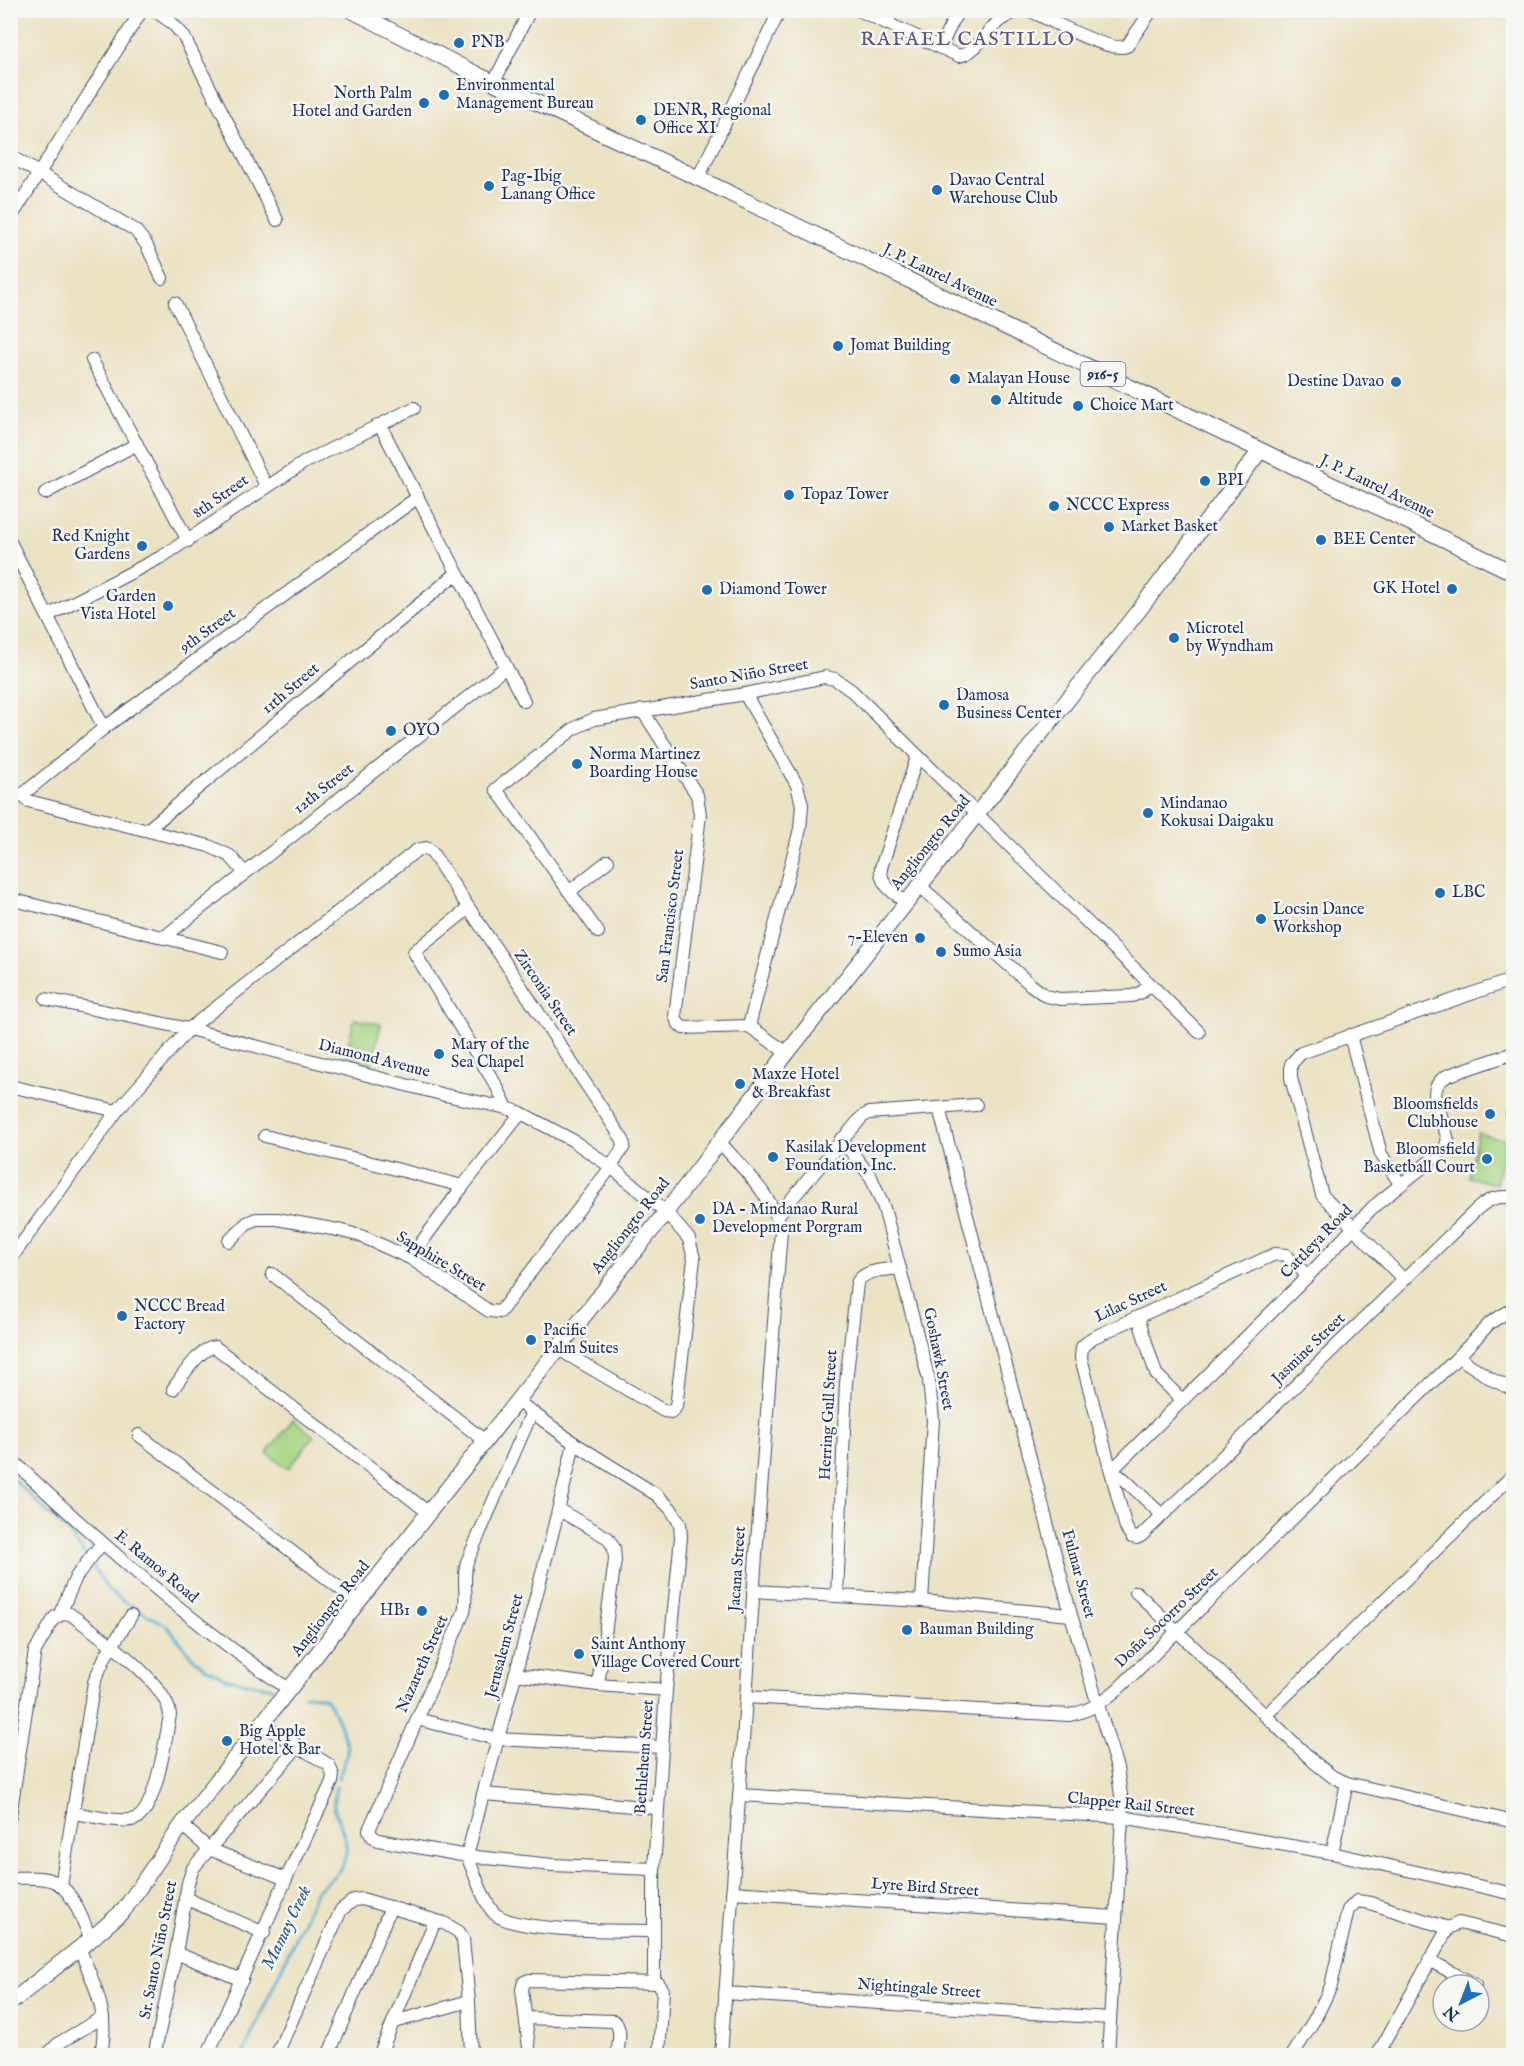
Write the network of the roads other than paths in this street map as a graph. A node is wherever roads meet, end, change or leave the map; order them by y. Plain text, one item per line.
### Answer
1 (132, 10) edge
2 (142, 10) edge
3 (154, 10) edge
4 (351, 10) edge
5 (530, 10) edge
6 (780, 10) edge
7 (858, 10) edge
8 (893, 10) edge
9 (958, 10) edge
10 (1022, 10) edge
11 (1029, 10) edge
12 (1152, 10) edge
13 (887, 24) junction
14 (940, 48) junction
15 (494, 82) junction
16 (10, 156) edge
17 (35, 172) junction
18 (698, 178) junction
19 (10, 203) edge
20 (10, 219) edge
21 (277, 220) dead end
22 (162, 278) dead end
23 (176, 303) dead end
24 (92, 360) dead end
25 (414, 408) dead end
26 (380, 425) junction
27 (136, 444) junction
28 (1260, 451) junction
29 (266, 486) junction
30 (45, 493) dead end
31 (418, 497) junction
32 (188, 541) junction
33 (10, 542) edge
34 (457, 573) junction
35 (1514, 573) edge
36 (49, 615) junction
37 (506, 667) junction
38 (745, 694) junction
39 (524, 701) dead end
40 (642, 710) junction
41 (104, 728) junction
42 (917, 757) junction
43 (19, 797) edge
44 (977, 814) junction
45 (147, 830) junction
46 (608, 861) dead end
47 (244, 872) junction
48 (920, 886) junction
49 (570, 891) junction
50 (10, 899) edge
51 (906, 903) junction
52 (468, 909) junction
53 (598, 932) dead end
54 (163, 938) junction
55 (222, 952) dead end
56 (1514, 979) edge
57 (1150, 984) junction
58 (46, 999) dead end
59 (749, 1026) junction
60 (189, 1029) junction
61 (1199, 1032) dead end
62 (1350, 1035) junction
63 (788, 1053) junction
64 (1514, 1053) edge
65 (10, 1086) edge
66 (1514, 1104) edge
67 (976, 1105) dead end
68 (507, 1108) junction
69 (939, 1108) junction
70 (117, 1111) junction
71 (521, 1113) junction
72 (1514, 1122) edge
73 (265, 1136) dead end
74 (841, 1139) junction
75 (719, 1141) junction
76 (611, 1167) junction
77 (1400, 1184) junction
78 (463, 1186) junction
79 (1513, 1196) edge
80 (666, 1212) junction
81 (777, 1216) junction
82 (1353, 1228) junction
83 (229, 1241) dead end
84 (410, 1258) junction
85 (10, 1260) edge
86 (900, 1268) junction
87 (272, 1274) dead end
88 (1308, 1276) junction
89 (1404, 1280) junction
90 (1514, 1308) edge
91 (1138, 1317) junction
92 (558, 1349) junction
93 (1458, 1357) junction
94 (173, 1389) dead end
95 (1514, 1390) edge
96 (1182, 1400) junction
97 (517, 1401) junction
98 (532, 1412) junction
99 (139, 1435) dead end
100 (485, 1441) junction
101 (574, 1443) junction
102 (10, 1458) edge
103 (1111, 1470) junction
104 (1514, 1474) edge
105 (559, 1510) junction
106 (429, 1513) junction
107 (1162, 1515) junction
108 (1135, 1538) joint
109 (102, 1543) junction
110 (753, 1591) junction
111 (1136, 1592) dead end
112 (837, 1596) junction
113 (922, 1601) junction
114 (359, 1603) junction
115 (1071, 1615) junction
116 (57, 1616) junction
117 (131, 1616) dead end
118 (1177, 1632) junction
119 (112, 1645) junction
120 (515, 1674) junction
121 (597, 1685) junction
122 (290, 1690) junction
123 (666, 1690) junction
124 (746, 1697) junction
125 (1099, 1705) junction
126 (1265, 1716) junction
127 (417, 1719) junction
128 (263, 1725) junction
129 (497, 1739) junction
130 (298, 1746) junction
131 (662, 1747) junction
132 (1347, 1783) junction
133 (483, 1794) junction
134 (739, 1796) junction
135 (658, 1808) junction
136 (74, 1813) junction
137 (10, 1816) edge
138 (1122, 1817) junction
139 (1514, 1822) edge
140 (182, 1826) junction
141 (209, 1850) junction
142 (1332, 1853) junction
143 (467, 1856) junction
144 (654, 1869) junction
145 (10, 1878) edge
146 (286, 1879) junction
147 (61, 1886) junction
148 (732, 1892) junction
149 (1514, 1894) edge
150 (185, 1898) junction
151 (391, 1907) junction
152 (1116, 1917) junction
153 (440, 1922) junction
154 (1453, 1925) junction
155 (654, 1931) junction
156 (264, 1933) junction
157 (1514, 1936) edge
158 (85, 1943) junction
159 (176, 1953) junction
160 (1430, 1960) junction
161 (1453, 1973) edge
162 (242, 1980) junction
163 (654, 1982) junction
164 (725, 1993) junction
165 (469, 2001) junction
166 (11, 2002) edge
167 (103, 2017) junction
168 (1110, 2018) junction
169 (526, 2019) junction
170 (394, 2022) junction
171 (46, 2055) edge
172 (100, 2055) edge
173 (154, 2055) edge
174 (207, 2055) edge
175 (276, 2055) edge
176 (328, 2055) edge
177 (379, 2055) edge
178 (470, 2055) edge
179 (530, 2055) edge
180 (618, 2055) edge
181 (659, 2055) edge
182 (721, 2055) edge
183 (1108, 2055) edge
184 (1292, 2055) edge
185 (1377, 2055) edge

1 - 17 street
2 - 17 street
3 - 21 street
4 - 15 main road, J. P. Laurel Avenue / 916-5
5 - 15 street
6 - 18 street
7 - 13 street
8 - 13 street
9 - 14 street
10 - 14 street
11 - 12 street
13 - 14 street
15 - 18 main road, J. P. Laurel Avenue / 916-5
16 - 17 street
17 - 19 street
17 - 20 street
17 - 22 street
18 - 28 main road, J. P. Laurel Avenue / 916-5
23 - 29 street
24 - 27 street
25 - 26 street, 8th Street
26 - 29 street, 8th Street
26 - 31 street
27 - 30 street
27 - 32 street
28 - 35 main road, J. P. Laurel Avenue / 916-5
28 - 44 main road, Angliongto Road
29 - 32 street, 8th Street
31 - 34 street
31 - 41 street, 9th Street
32 - 36 street, 8th Street
33 - 36 street
34 - 37 street
34 - 45 street, 11th Street
36 - 41 street
37 - 39 street
37 - 47 street, 12th Street
38 - 40 street, Santo Niño Street
38 - 42 street, Santo Niño Street
38 - 59 street
40 - 49 street, Santo Niño Street
40 - 59 street, San Francisco Street
41 - 43 street, 9th Street
42 - 44 street, Santo Niño Street
42 - 51 street
43 - 45 street
44 - 48 main road, Angliongto Road
44 - 57 street, Santo Niño Street
45 - 47 street
46 - 49 street
47 - 54 street, 12th Street
48 - 51 main road, Angliongto Road
48 - 57 street
49 - 53 street
50 - 54 street
51 - 63 main road, Angliongto Road
52 - 60 street, Zirconia Street
52 - 68 street
52 - 76 street, Zirconia Street
54 - 55 street
56 - 62 street
57 - 61 street, Santo Niño Street
58 - 60 street, Diamond Avenue
59 - 63 street
60 - 68 street, Diamond Avenue
60 - 70 street
62 - 77 street
62 - 82 street
63 - 75 main road, Angliongto Road
64 - 77 street, Cattleya Road
65 - 70 street
66 - 72 street
67 - 69 street
68 - 71 street, Diamond Avenue
69 - 74 street
69 - 115 street, Fulmar Street
70 - 85 street
71 - 76 street, Diamond Avenue
71 - 78 street
73 - 78 street
74 - 81 street
74 - 86 street, Goshawk Street
75 - 80 main road, Angliongto Road
75 - 81 street, Jacana Street
76 - 80 street, Diamond Avenue
76 - 84 street, Sapphire Street
77 - 82 street, Cattleya Road
78 - 84 street
79 - 89 street, Jasmine Street
80 - 92 main road, Angliongto Road
80 - 92 street, Diamond Avenue
81 - 110 street, Jacana Street
82 - 88 street, Cattleya Road
82 - 89 street
83 - 84 street, Sapphire Street
86 - 112 street, Herring Gull Street
86 - 113 street, Goshawk Street
87 - 100 street
88 - 91 street, Lilac Street
88 - 96 street, Cattleya Road
89 - 107 street, Jasmine Street
90 - 93 street, Doña Socorro Street
91 - 96 street
91 - 103 street, Lilac Street
92 - 97 main road, Angliongto Road
93 - 95 street
93 - 118 street, Doña Socorro Street
94 - 106 street
96 - 103 street, Cattleya Road
97 - 98 street, Bethlehem Street
97 - 100 main road, Angliongto Road
98 - 101 street, Bethlehem Street
98 - 127 street, Nazareth Street
99 - 114 street
100 - 106 main road, Angliongto Road
101 - 105 street, Jerusalem Street
101 - 123 street, Bethlehem Street
102 - 109 street, E. Ramos Road
103 - 107 street
103 - 108 street, Lilac Street
104 - 126 street
105 - 120 street, Jerusalem Street
105 - 121 street
106 - 114 main road, Angliongto Road
107 - 108 street, Jasmine Street
109 - 116 street
109 - 122 street, E. Ramos Road
110 - 112 street
110 - 124 street, Jacana Street
111 - 118 street
112 - 113 street
113 - 115 street
114 - 122 main road, Angliongto Road
115 - 125 street, Fulmar Street
116 - 119 street
116 - 137 street
117 - 119 street
118 - 125 street, Doña Socorro Street
118 - 126 street
119 - 136 street
119 - 136 street
120 - 121 street
120 - 129 street, Jerusalem Street
121 - 123 street
122 - 128 main road, Angliongto Road
123 - 131 street, Bethlehem Street
124 - 125 street, Doña Socorro Street
124 - 134 street, Jacana Street
125 - 138 street, Fulmar Street
126 - 132 street
127 - 129 street
127 - 143 street, Nazareth Street
128 - 130 street
128 - 140 main road, Angliongto Road
129 - 131 street
129 - 133 street, Jerusalem Street
130 - 141 street, Sr. Santo Niño Street
130 - 146 street
131 - 135 street, Bethlehem Street
132 - 139 street
132 - 142 street
133 - 135 street
133 - 143 street, Jerusalem Street
134 - 138 street, Clapper Rail Street
134 - 148 street, Jacana Street
135 - 144 street, Bethlehem Street
136 - 147 street
138 - 142 street, Clapper Rail Street
138 - 152 street, Fulmar Street
140 - 141 street
140 - 158 main road, Angliongto Road
141 - 146 street
141 - 150 street, Sr. Santo Niño Street
142 - 149 street, Clapper Rail Street
143 - 144 street
143 - 155 street
144 - 155 street, Bethlehem Street
145 - 147 street
146 - 156 street
147 - 158 street
148 - 152 street, Lyre Bird Street
148 - 164 street, Jacana Street
150 - 156 street
150 - 159 street, Sr. Santo Niño Street
151 - 153 street
151 - 175 street
151 - 176 street
152 - 168 street, Fulmar Street
153 - 165 street
153 - 170 street
154 - 157 street
154 - 160 street
154 - 184 street
155 - 163 street, Bethlehem Street
156 - 162 street
158 - 166 main road, Angliongto Road
158 - 167 street
159 - 162 street
159 - 173 street, Sr. Santo Niño Street
160 - 161 street
160 - 185 street
162 - 174 street
163 - 169 street
163 - 181 street, Bethlehem Street
164 - 168 street, Nightingale Street
164 - 182 street, Jacana Street
165 - 170 street
165 - 178 street
167 - 171 street
167 - 172 street
168 - 183 street, Fulmar Street
169 - 179 street
169 - 180 street
170 - 177 street

